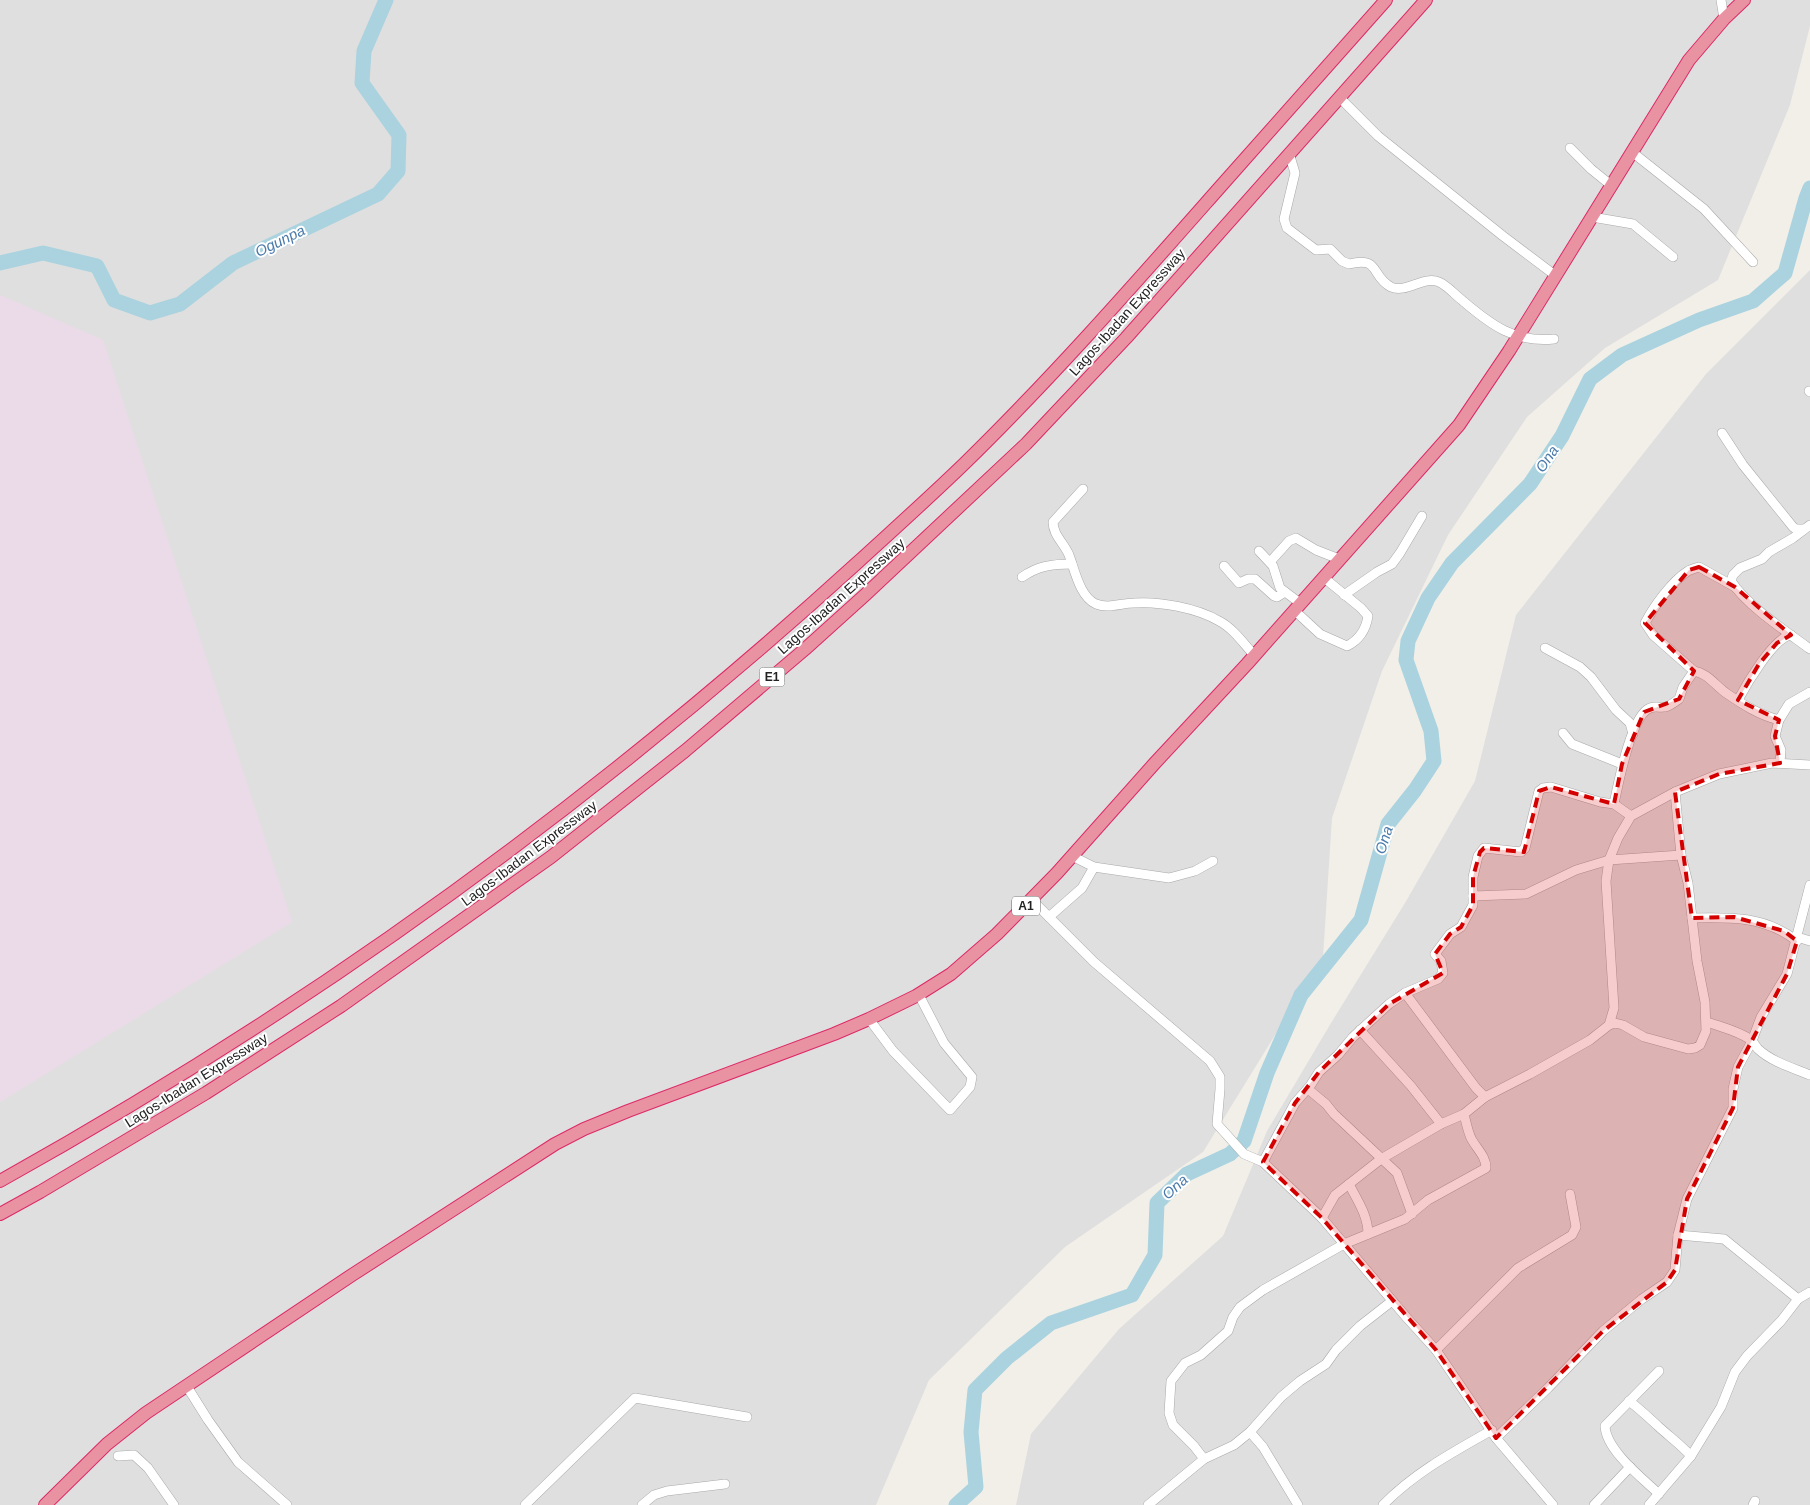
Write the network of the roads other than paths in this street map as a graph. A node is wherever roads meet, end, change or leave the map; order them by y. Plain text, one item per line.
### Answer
1 (1386, 0) edge
2 (1426, 0) edge
3 (1721, 0) edge
4 (1744, 0) edge
5 (1724, 19) junction
6 (1339, 97) junction
7 (1570, 148) dead end
8 (1632, 152) junction
9 (1289, 153) junction
10 (1612, 186) junction
11 (1592, 216) junction
12 (1672, 257) dead end
13 (1753, 262) dead end
14 (1556, 276) junction
15 (1518, 337) junction
16 (1554, 339) dead end
17 (1722, 434) dead end
18 (1083, 489) dead end
19 (1422, 516) dead end
20 (1807, 527) edge
21 (1260, 550) dead end
22 (1340, 559) junction
23 (1270, 562) junction
24 (1072, 564) junction
25 (1224, 566) dead end
26 (1022, 577) dead end
27 (1323, 577) junction
28 (1735, 587) junction
29 (1284, 592) junction
30 (1344, 595) junction
31 (1297, 606) junction
32 (1792, 635) junction
33 (1545, 648) dead end
34 (1810, 649) edge
35 (1254, 655) junction
36 (1694, 671) junction
37 (1810, 692) edge
38 (1738, 700) junction
39 (1779, 720) junction
40 (1563, 733) dead end
41 (1632, 734) junction
42 (1622, 764) junction
43 (1780, 764) junction
44 (1810, 765) edge
45 (1675, 792) junction
46 (1614, 804) junction
47 (1631, 816) junction
48 (1681, 855) junction
49 (1072, 856) junction
50 (1609, 860) junction
51 (1213, 861) dead end
52 (1094, 867) junction
53 (1810, 885) edge
54 (1473, 896) junction
55 (1032, 900) junction
56 (1049, 917) junction
57 (1692, 918) junction
58 (1797, 939) junction
59 (1810, 941) edge
60 (1405, 993) junction
61 (919, 995) junction
62 (869, 1019) junction
63 (1707, 1022) junction
64 (1609, 1025) junction
65 (1360, 1030) junction
66 (1752, 1041) junction
67 (1810, 1075) edge
68 (1308, 1089) junction
69 (1485, 1096) junction
70 (1464, 1114) junction
71 (1441, 1124) junction
72 (1381, 1159) junction
73 (1263, 1162) junction
74 (0, 1181) edge
75 (1349, 1184) junction
76 (1570, 1194) dead end
77 (0, 1214) edge
78 (1412, 1214) junction
79 (1322, 1218) junction
80 (1368, 1234) junction
81 (1678, 1235) junction
82 (1344, 1244) junction
83 (1810, 1292) edge
84 (1798, 1300) junction
85 (1392, 1301) junction
86 (1436, 1350) junction
87 (1659, 1371) dead end
88 (186, 1385) junction
89 (1630, 1401) junction
90 (747, 1417) dead end
91 (1250, 1432) junction
92 (1494, 1434) junction
93 (118, 1456) dead end
94 (1691, 1456) junction
95 (1204, 1459) junction
96 (1630, 1467) junction
97 (725, 1484) dead end
98 (1659, 1494) junction
99 (45, 1505) edge
100 (174, 1505) edge
101 (287, 1505) edge
102 (525, 1505) edge
103 (642, 1505) edge
104 (1148, 1505) edge
105 (1298, 1505) edge
106 (1384, 1505) edge
107 (1553, 1505) edge
108 (1594, 1505) edge
109 (1649, 1505) edge

1 - 74 highway, Lagos-Ibadan Expressway / E1
2 - 6 highway, Lagos-Ibadan Expressway / E1
3 - 5 street
4 - 5 highway, A1
5 - 8 highway, A1
6 - 9 highway, Lagos-Ibadan Expressway / E1
6 - 14 street
7 - 10 street
8 - 10 highway, A1
8 - 13 street
9 - 15 street
9 - 77 highway, Lagos-Ibadan Expressway / E1
10 - 11 highway, A1
11 - 12 street
11 - 14 highway, A1
14 - 15 highway, A1
15 - 16 street
15 - 22 highway, A1
17 - 20 street
18 - 24 street
19 - 30 street
20 - 28 street
21 - 23 street
22 - 23 street
22 - 27 highway, A1
23 - 29 street
24 - 26 street
24 - 35 street
25 - 29 street
27 - 30 street
27 - 31 highway, A1
28 - 32 street
28 - 36 street
29 - 31 street
30 - 31 street
31 - 35 highway, A1
32 - 34 street
32 - 38 street
33 - 41 street
35 - 49 highway, A1
36 - 38 street
36 - 41 street
37 - 39 street
38 - 39 street
39 - 43 street
40 - 42 street
41 - 42 street
42 - 46 street
43 - 44 street
43 - 45 street
45 - 47 street
45 - 48 street
46 - 47 street
46 - 54 street
47 - 50 street
48 - 50 street
48 - 57 street
49 - 52 street
49 - 55 highway, A1
50 - 54 street
50 - 64 street
51 - 52 street
52 - 56 street
53 - 58 street
54 - 60 street
55 - 56 street
55 - 61 highway, A1
56 - 73 street
57 - 58 street
57 - 63 street
58 - 59 street
58 - 66 street
60 - 65 street
60 - 69 street
61 - 62 highway, A1
61 - 62 street
62 - 88 highway, A1
63 - 64 street
63 - 66 street
64 - 69 street
65 - 68 street
65 - 71 street
66 - 67 street
66 - 81 street
68 - 72 street
68 - 73 street
69 - 70 street
70 - 71 street
70 - 78 street
71 - 72 street
72 - 75 street
72 - 78 street
73 - 79 street
75 - 79 street
75 - 80 street
76 - 86 street
78 - 80 street
79 - 82 street
80 - 82 street
81 - 84 street
81 - 92 street
82 - 85 street
82 - 95 street
83 - 84 street
84 - 94 street
85 - 86 street
85 - 91 street
86 - 92 street
87 - 89 street
88 - 99 highway, A1
88 - 101 street
89 - 94 street
89 - 96 street
90 - 102 street
91 - 95 street
91 - 105 street
92 - 106 street
92 - 107 street
93 - 100 street
94 - 98 street
95 - 104 street
96 - 98 street
96 - 108 street
97 - 103 street
98 - 109 street

